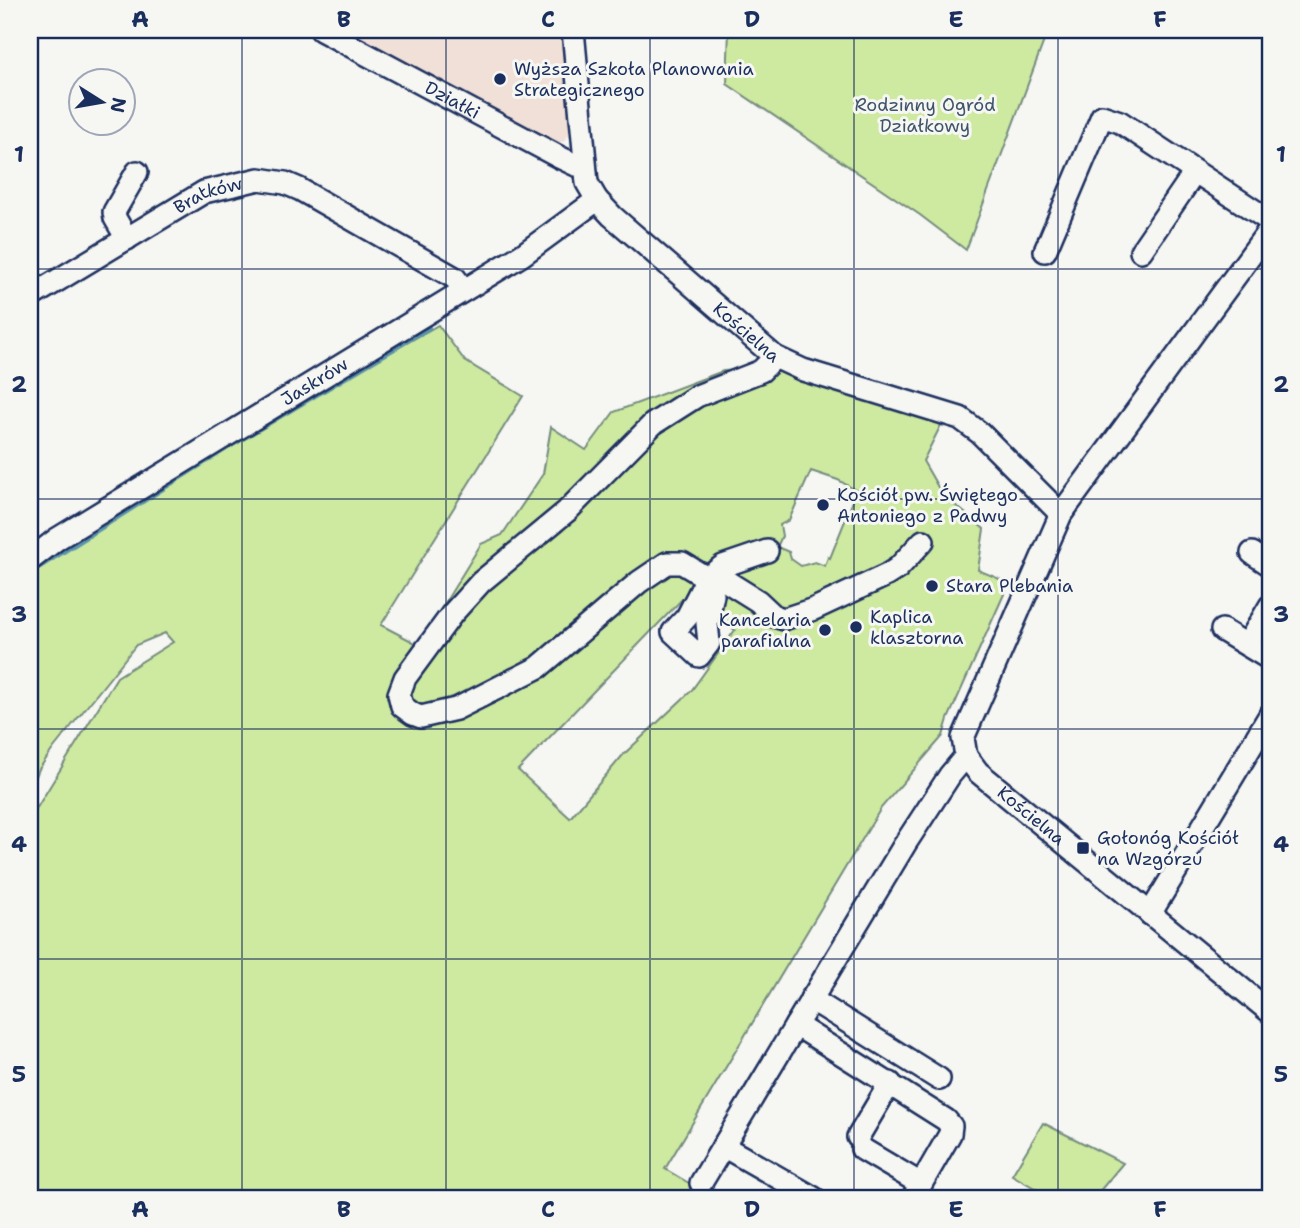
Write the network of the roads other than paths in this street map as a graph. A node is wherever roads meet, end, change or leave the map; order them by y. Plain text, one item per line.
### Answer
1 (321, 30) edge
2 (573, 30) edge
3 (584, 165) junction
4 (137, 172) dead end
5 (1195, 172) junction
6 (597, 200) junction
7 (1270, 229) edge
8 (127, 239) junction
9 (1045, 251) dead end
10 (1141, 251) dead end
11 (464, 290) junction
12 (30, 297) edge
13 (775, 356) junction
14 (1061, 514) junction
15 (923, 541) dead end
16 (767, 551) dead end
17 (30, 560) edge
18 (708, 578) junction
19 (1270, 606) edge
20 (1222, 630) dead end
21 (1247, 645) junction
22 (1270, 659) edge
23 (1270, 715) edge
24 (966, 756) junction
25 (1150, 914) junction
26 (811, 999) junction
27 (1270, 1012) edge
28 (796, 1025) junction
29 (939, 1080) dead end
30 (890, 1083) junction
31 (723, 1146) junction
32 (701, 1183) dead end
33 (917, 1191) edge
34 (814, 1198) edge

1 - 3 street, Działki
2 - 3 street, Kościelna
3 - 6 street, Kościelna
4 - 8 street
5 - 7 street
5 - 9 street
5 - 10 street
6 - 11 street, Jaskrów
6 - 13 street, Kościelna
7 - 14 street
8 - 11 street, Bratków
8 - 12 street, Bratków
11 - 17 street, Jaskrów
13 - 14 street, Kościelna
13 - 18 street
14 - 24 street
15 - 18 street
16 - 18 street
19 - 21 street
20 - 21 street
21 - 22 street
23 - 25 street
24 - 25 street, Kościelna
24 - 26 street
25 - 27 street, Kościelna
26 - 28 street
26 - 29 street
28 - 30 street
28 - 31 street
30 - 33 street
30 - 33 street
31 - 32 street
31 - 34 street

